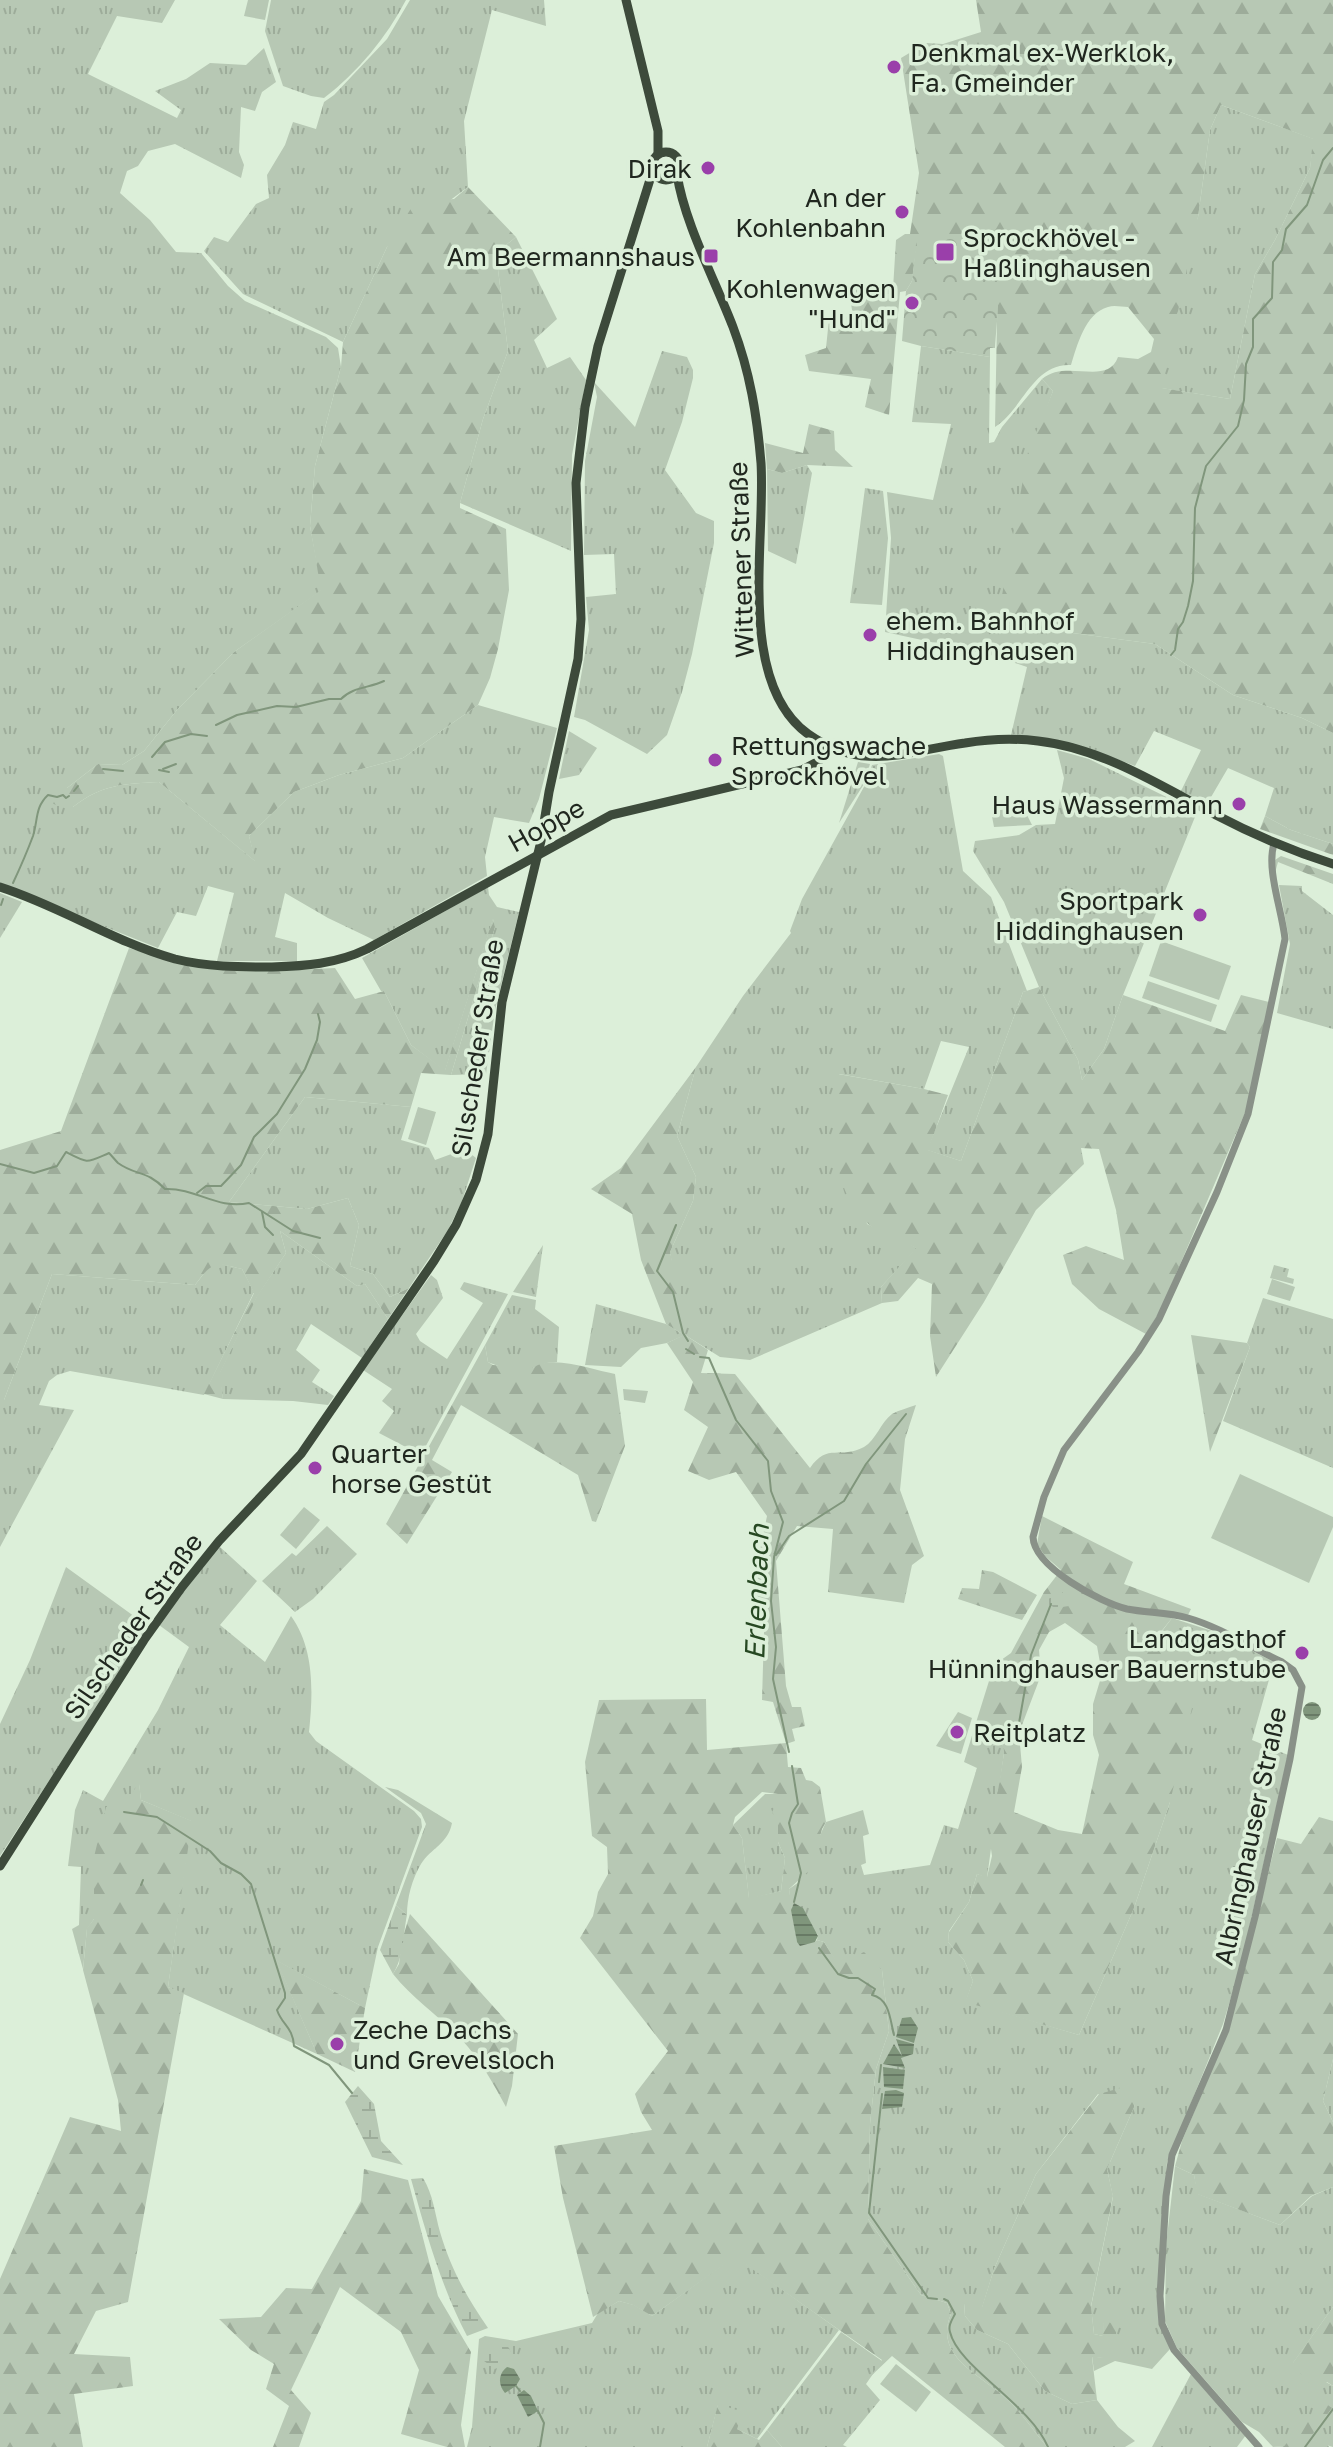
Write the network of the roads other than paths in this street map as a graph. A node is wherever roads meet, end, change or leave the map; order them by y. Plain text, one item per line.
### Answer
1 (626, 0) edge
2 (663, 153) junction
3 (653, 170) junction
4 (677, 174) junction
5 (663, 179) junction
6 (645, 197) junction
7 (686, 209) junction
8 (829, 746) junction
9 (543, 826) junction
10 (560, 841) junction
11 (1274, 844) junction
12 (538, 854) junction
13 (1333, 864) edge
14 (0, 887) edge
15 (0, 1866) edge
16 (1259, 2447) edge

1 - 2 main road
2 - 3 main road
2 - 4 main road
3 - 5 main road
3 - 6 main road, Silscheder Straße
4 - 5 main road
4 - 7 main road, Wittener Straße
5 - 6 main road, Silscheder Straße
5 - 7 main road, Wittener Straße
6 - 9 main road, Silscheder Straße
7 - 8 main road, Wittener Straße
8 - 10 main road, Hoppe
8 - 11 main road, Wittener Straße
9 - 10 main road
9 - 12 main road, Silscheder Straße
10 - 12 main road, Hoppe
11 - 13 main road, Wittener Straße
11 - 16 street, Albringhauser Straße
12 - 14 main road, Hoppe
12 - 15 main road, Silscheder Straße

